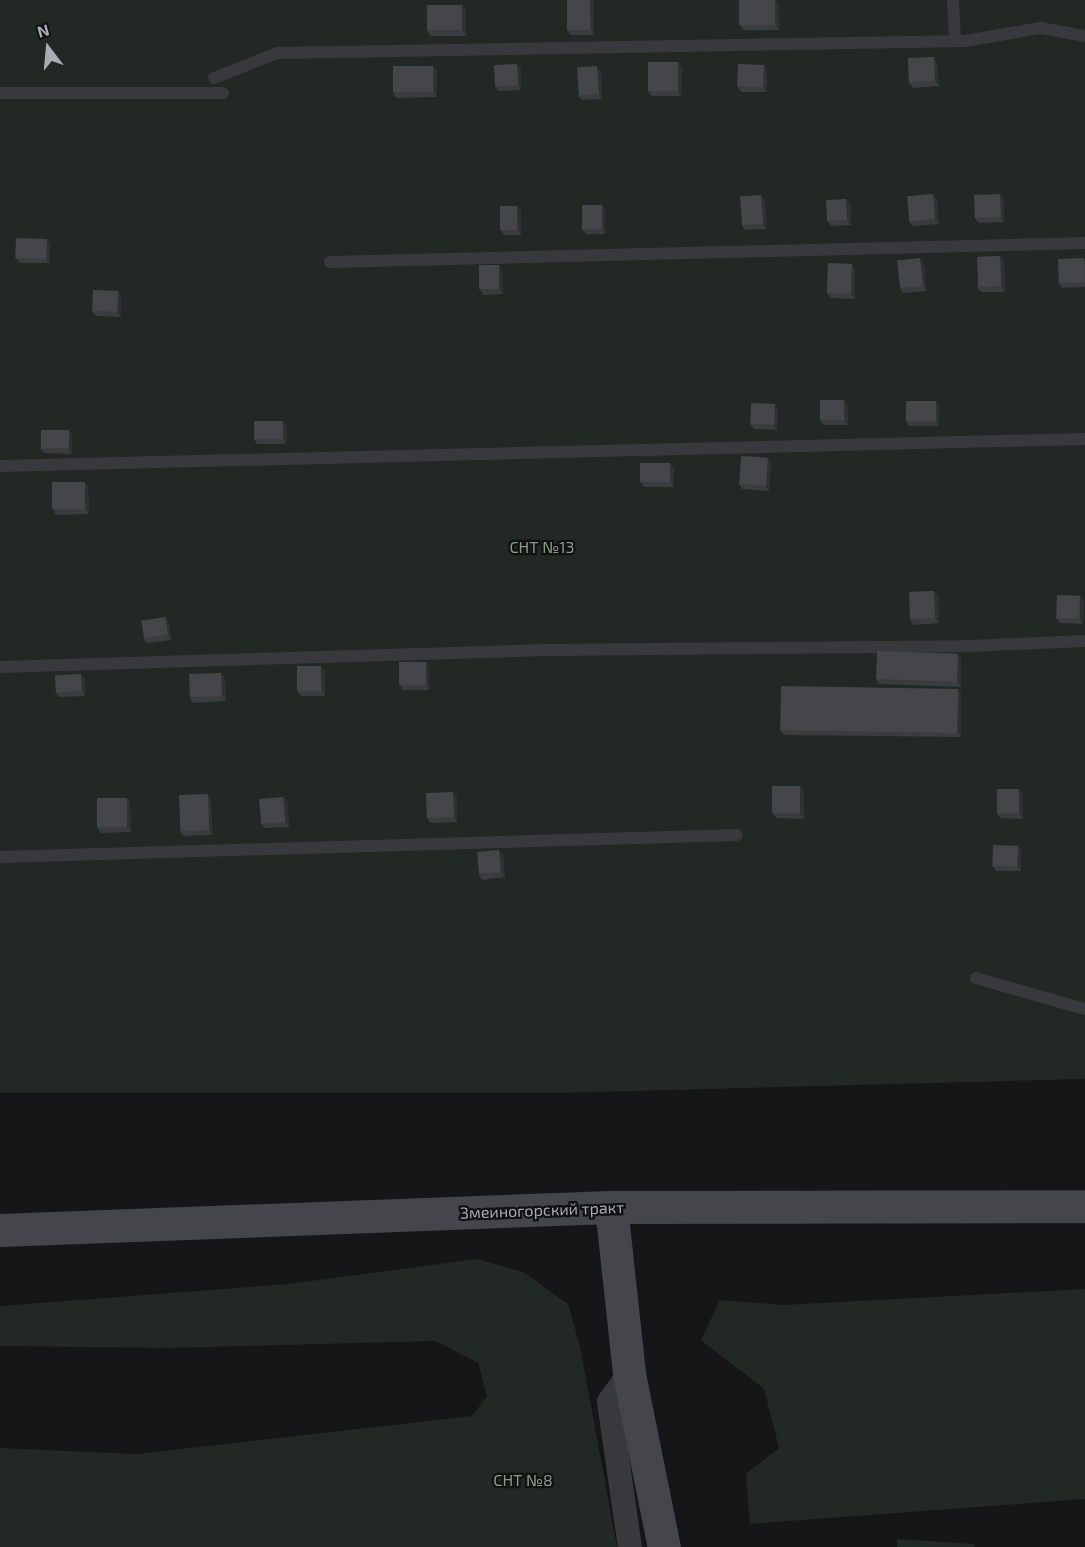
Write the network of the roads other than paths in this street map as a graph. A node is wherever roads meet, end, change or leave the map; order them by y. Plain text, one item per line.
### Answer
1 (953, 0) edge
2 (1085, 36) edge
3 (955, 41) junction
4 (214, 78) dead end
5 (0, 93) edge
6 (223, 93) dead end
7 (1085, 243) edge
8 (330, 262) dead end
9 (1085, 439) edge
10 (0, 466) edge
11 (1085, 641) edge
12 (0, 667) edge
13 (737, 834) dead end
14 (0, 856) edge
15 (976, 978) dead end
16 (1085, 1009) edge
17 (1085, 1206) edge
18 (611, 1207) junction
19 (0, 1230) edge
20 (629, 1374) junction
21 (630, 1547) edge
22 (664, 1547) edge

1 - 3 lane
2 - 3 lane
3 - 4 lane
5 - 6 lane
7 - 8 lane
9 - 10 lane
11 - 12 lane
13 - 14 lane
15 - 16 lane
17 - 18 main road, Змеиногорский тракт
18 - 19 main road, Змеиногорский тракт
18 - 20 main road
20 - 21 street
20 - 22 main road

